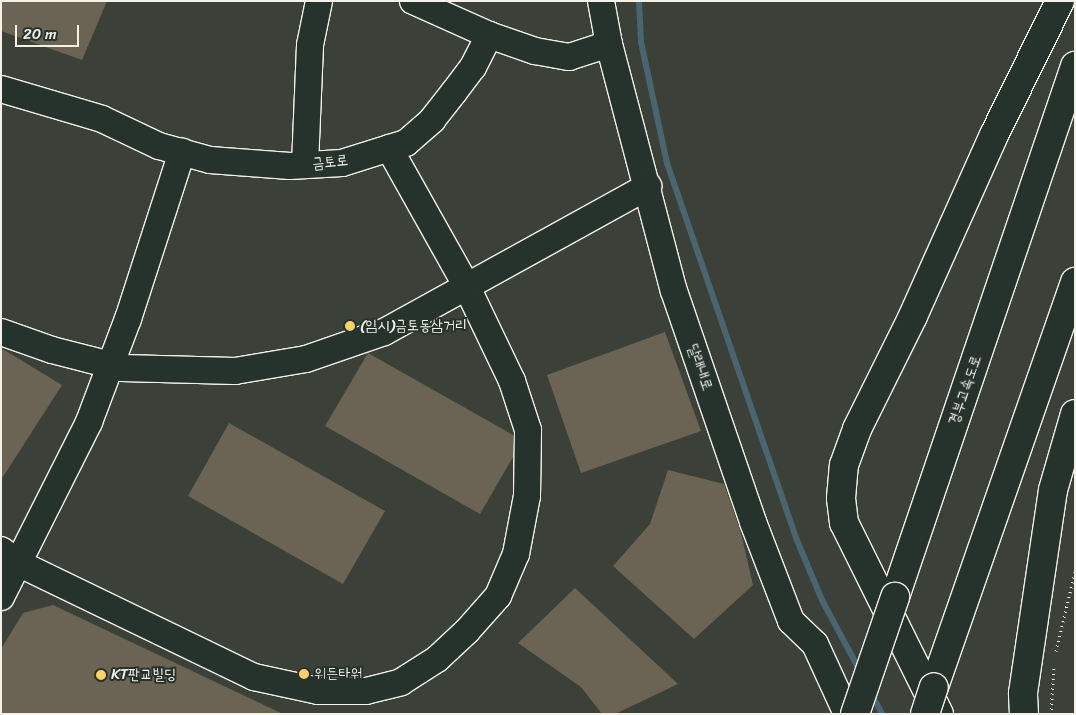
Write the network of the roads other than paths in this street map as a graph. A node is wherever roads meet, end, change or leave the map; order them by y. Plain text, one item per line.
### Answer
1 (319, 1) edge
2 (413, 1) edge
3 (602, 1) edge
4 (1060, 1) edge
5 (489, 35) junction
6 (609, 44) junction
7 (1075, 66) edge
8 (1, 89) edge
9 (389, 148) junction
10 (182, 152) junction
11 (305, 165) junction
12 (648, 186) junction
13 (1075, 282) edge
14 (466, 286) junction
15 (1, 332) edge
16 (110, 365) junction
17 (1075, 414) edge
18 (11, 557) edge
19 (1, 597) edge
20 (847, 714) edge
21 (854, 714) edge
22 (925, 714) edge
23 (940, 714) edge
24 (1024, 714) edge

1 - 11 street
2 - 5 street
3 - 6 street, 달래내로
4 - 23 highway
5 - 6 street
5 - 9 street, 금토로
6 - 12 street, 달래내로
7 - 21 highway, 경부고속도로, bridge
8 - 10 street, 금토로
9 - 11 street, 금토로
9 - 14 street
10 - 11 street, 금토로
10 - 16 street
12 - 14 street
12 - 20 street, 달래내로
13 - 22 highway, bridge
14 - 16 street
14 - 18 street
15 - 16 street
16 - 18 street
17 - 24 highway
18 - 19 street

